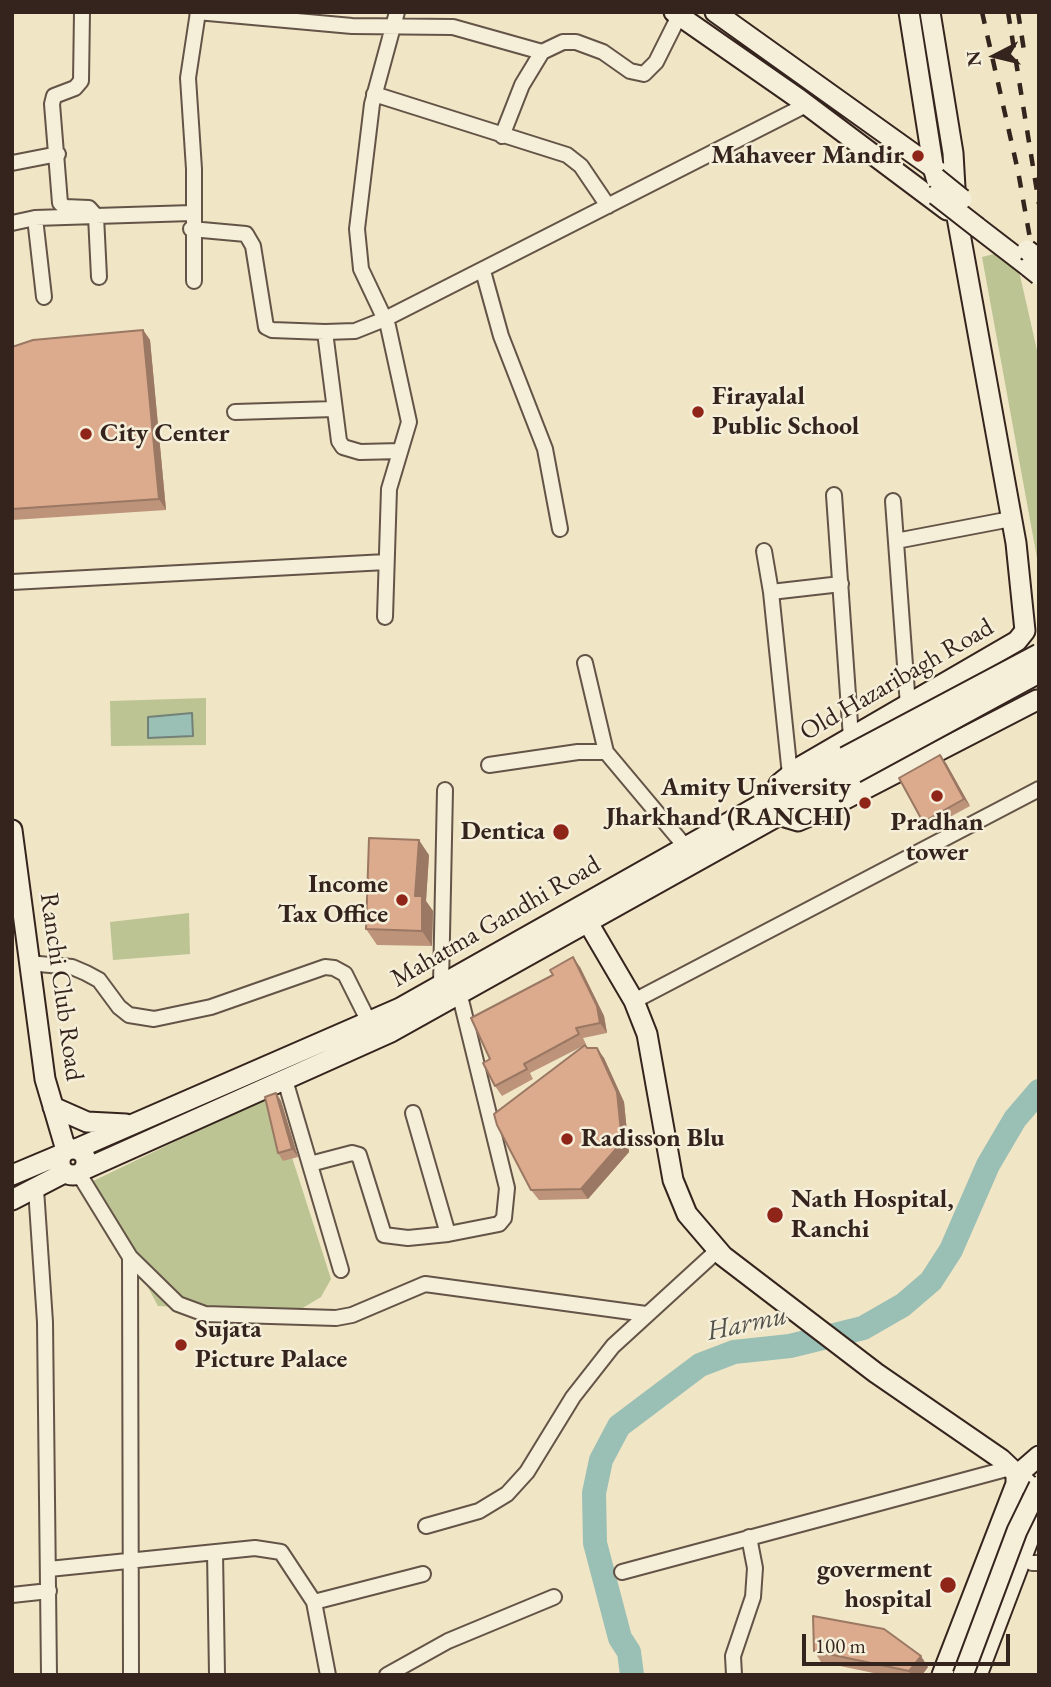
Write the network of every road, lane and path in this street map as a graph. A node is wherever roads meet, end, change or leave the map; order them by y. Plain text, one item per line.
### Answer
1 (82, 12) edge
2 (198, 12) edge
3 (397, 12) edge
4 (706, 12) edge
5 (715, 12) edge
6 (909, 12) edge
7 (930, 12) edge
8 (680, 13) edge
9 (320, 18) edge
10 (391, 28) junction
11 (542, 52) junction
12 (374, 94) junction
13 (806, 105) junction
14 (502, 136) junction
15 (58, 154) junction
16 (12, 163) edge
17 (940, 183) junction
18 (608, 205) junction
19 (192, 212) junction
20 (96, 216) junction
21 (957, 217) junction
22 (35, 218) junction
23 (12, 223) edge
24 (191, 229) junction
25 (1033, 263) edge
26 (483, 271) junction
27 (99, 277) dead end
28 (194, 281) dead end
29 (44, 298) dead end
30 (385, 319) junction
31 (325, 332) junction
32 (334, 410) junction
33 (235, 412) dead end
34 (400, 451) junction
35 (834, 495) dead end
36 (893, 501) dead end
37 (1011, 519) junction
38 (560, 529) dead end
39 (896, 541) junction
40 (764, 551) dead end
41 (386, 562) junction
42 (12, 582) edge
43 (841, 584) junction
44 (771, 592) junction
45 (385, 617) dead end
46 (1025, 631) junction
47 (1039, 654) edge
48 (585, 663) dead end
49 (1039, 673) edge
50 (1038, 703) edge
51 (908, 706) junction
52 (851, 738) junction
53 (606, 752) junction
54 (489, 765) dead end
55 (850, 765) junction
56 (790, 775) junction
57 (1039, 789) edge
58 (445, 790) dead end
59 (776, 806) junction
60 (12, 830) edge
61 (684, 845) junction
62 (582, 913) junction
63 (29, 964) junction
64 (450, 988) junction
65 (634, 1001) junction
66 (369, 1022) junction
67 (285, 1080) junction
68 (53, 1107) junction
69 (413, 1113) dead end
70 (137, 1124) junction
71 (72, 1162) junction
72 (310, 1164) junction
73 (14, 1171) edge
74 (36, 1189) junction
75 (12, 1200) edge
76 (448, 1234) junction
77 (718, 1250) junction
78 (130, 1257) junction
79 (341, 1270) dead end
80 (646, 1314) junction
81 (1039, 1456) edge
82 (1013, 1472) junction
83 (1039, 1486) edge
84 (1039, 1495) edge
85 (1039, 1512) edge
86 (426, 1526) dead end
87 (749, 1537) junction
88 (215, 1552) junction
89 (130, 1561) junction
90 (49, 1569) junction
91 (622, 1572) dead end
92 (423, 1574) dead end
93 (49, 1591) junction
94 (12, 1595) edge
95 (554, 1597) dead end
96 (314, 1602) junction
97 (49, 1675) edge
98 (131, 1675) edge
99 (217, 1675) edge
100 (328, 1675) edge
101 (387, 1675) edge
102 (734, 1675) edge
103 (942, 1675) edge
104 (963, 1675) edge
105 (977, 1675) edge

1 - 15 street
2 - 9 street
2 - 19 street
3 - 10 street
4 - 17 street
5 - 17 street
6 - 17 street
7 - 17 street
8 - 11 street
8 - 13 street
8 - 17 street
9 - 10 street
10 - 11 street
10 - 12 street
11 - 14 street
12 - 14 street
12 - 30 street
13 - 18 street
13 - 21 street
14 - 18 street
15 - 16 street
15 - 20 street
17 - 21 street, Old Hazaribagh Road
17 - 25 street, bridge
18 - 26 street
19 - 20 street
19 - 24 street
20 - 22 street
20 - 27 street
21 - 37 street, Old Hazaribagh Road
22 - 23 street
22 - 29 street
24 - 28 street
24 - 31 street
26 - 30 street
26 - 38 street
30 - 31 street
30 - 34 street
31 - 32 street
32 - 33 street
32 - 34 street
34 - 41 street
35 - 43 street
36 - 39 street
37 - 39 street
37 - 46 street, Old Hazaribagh Road
39 - 51 street
40 - 44 street
41 - 42 street
41 - 45 street
43 - 44 street
43 - 52 street
44 - 56 street
46 - 50 street
46 - 51 street, Old Hazaribagh Road
47 - 55 street, Mahatma Gandhi Road, bridge
48 - 53 street
49 - 55 street, Mahatma Gandhi Road, bridge
50 - 59 street
51 - 52 street, Old Hazaribagh Road
52 - 56 street, Old Hazaribagh Road
53 - 54 street
53 - 61 street
55 - 59 street, Mahatma Gandhi Road
56 - 59 street, Old Hazaribagh Road
57 - 65 street
58 - 64 street
59 - 61 street, Mahatma Gandhi Road
59 - 62 street, Mahatma Gandhi Road
60 - 63 street, Ranchi Club Road
61 - 62 street, Mahatma Gandhi Road
62 - 64 street, Mahatma Gandhi Road
62 - 65 street
63 - 66 street
63 - 68 street, Ranchi Club Road
64 - 66 street, Mahatma Gandhi Road
64 - 67 street, Mahatma Gandhi Road
64 - 76 street
65 - 77 street
66 - 70 street, Mahatma Gandhi Road
67 - 71 street, Mahatma Gandhi Road
67 - 72 street
68 - 70 street
68 - 71 street, Ranchi Club Road
69 - 76 street
70 - 71 street, Mahatma Gandhi Road
71 - 73 street, Mahatma Gandhi Road
71 - 74 street, Mahatma Gandhi Road
71 - 78 street
72 - 76 street
72 - 79 street
74 - 75 street, Mahatma Gandhi Road
74 - 90 street
77 - 80 street
77 - 82 street
78 - 80 street
78 - 89 street
80 - 86 street
81 - 82 street
82 - 84 street
82 - 87 street
82 - 103 street
83 - 104 street, bridge
85 - 105 street
87 - 91 street
87 - 102 street
88 - 89 street
88 - 96 street
88 - 99 street
89 - 90 street
89 - 98 street
90 - 93 street
92 - 96 street
93 - 94 street
93 - 97 street
95 - 101 street
96 - 100 street

